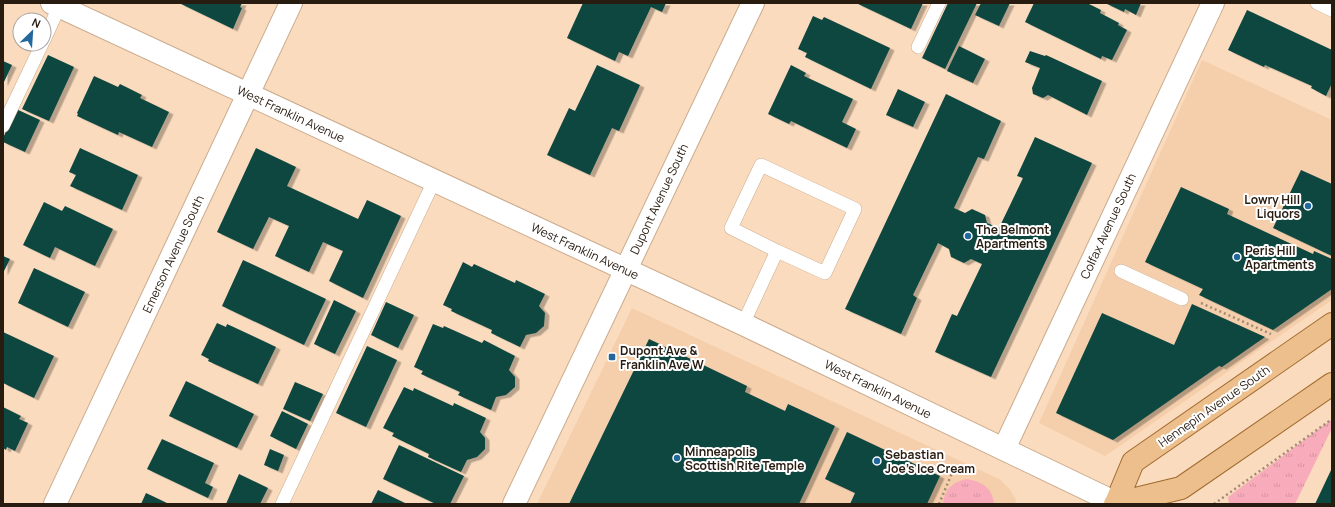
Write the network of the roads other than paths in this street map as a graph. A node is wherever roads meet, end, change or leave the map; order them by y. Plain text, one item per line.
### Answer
1 (291, 3) edge
2 (753, 3) edge
3 (939, 3) edge
4 (1213, 3) edge
5 (1317, 3) edge
6 (56, 5) edge
7 (1332, 10) edge
8 (52, 17) edge
9 (918, 47) dead end
10 (38, 52) edge
11 (249, 95) junction
12 (3, 126) edge
13 (434, 181) junction
14 (777, 250) junction
15 (625, 270) junction
16 (1120, 271) dead end
17 (1182, 299) road end
18 (743, 324) junction
19 (1332, 324) edge
20 (1332, 384) edge
21 (1004, 449) junction
22 (55, 504) edge
23 (282, 504) edge
24 (514, 504) edge
25 (1115, 504) edge

1 - 11 street, Emerson Avenue South
2 - 15 street, Dupont Avenue South
3 - 9 lane
4 - 21 street, Colfax Avenue South
5 - 7 lane
6 - 8 lane
6 - 11 street, West Franklin Avenue
10 - 12 lane
11 - 13 street, West Franklin Avenue
11 - 22 street, Emerson Avenue South
13 - 15 street, West Franklin Avenue
13 - 23 lane
14 - 14 lane
14 - 18 lane
15 - 18 street, West Franklin Avenue
15 - 24 street, Dupont Avenue South
16 - 17 lane
18 - 21 street, West Franklin Avenue
19 - 25 main road, Hennepin Avenue South
20 - 25 main road
21 - 25 street, West Franklin Avenue

